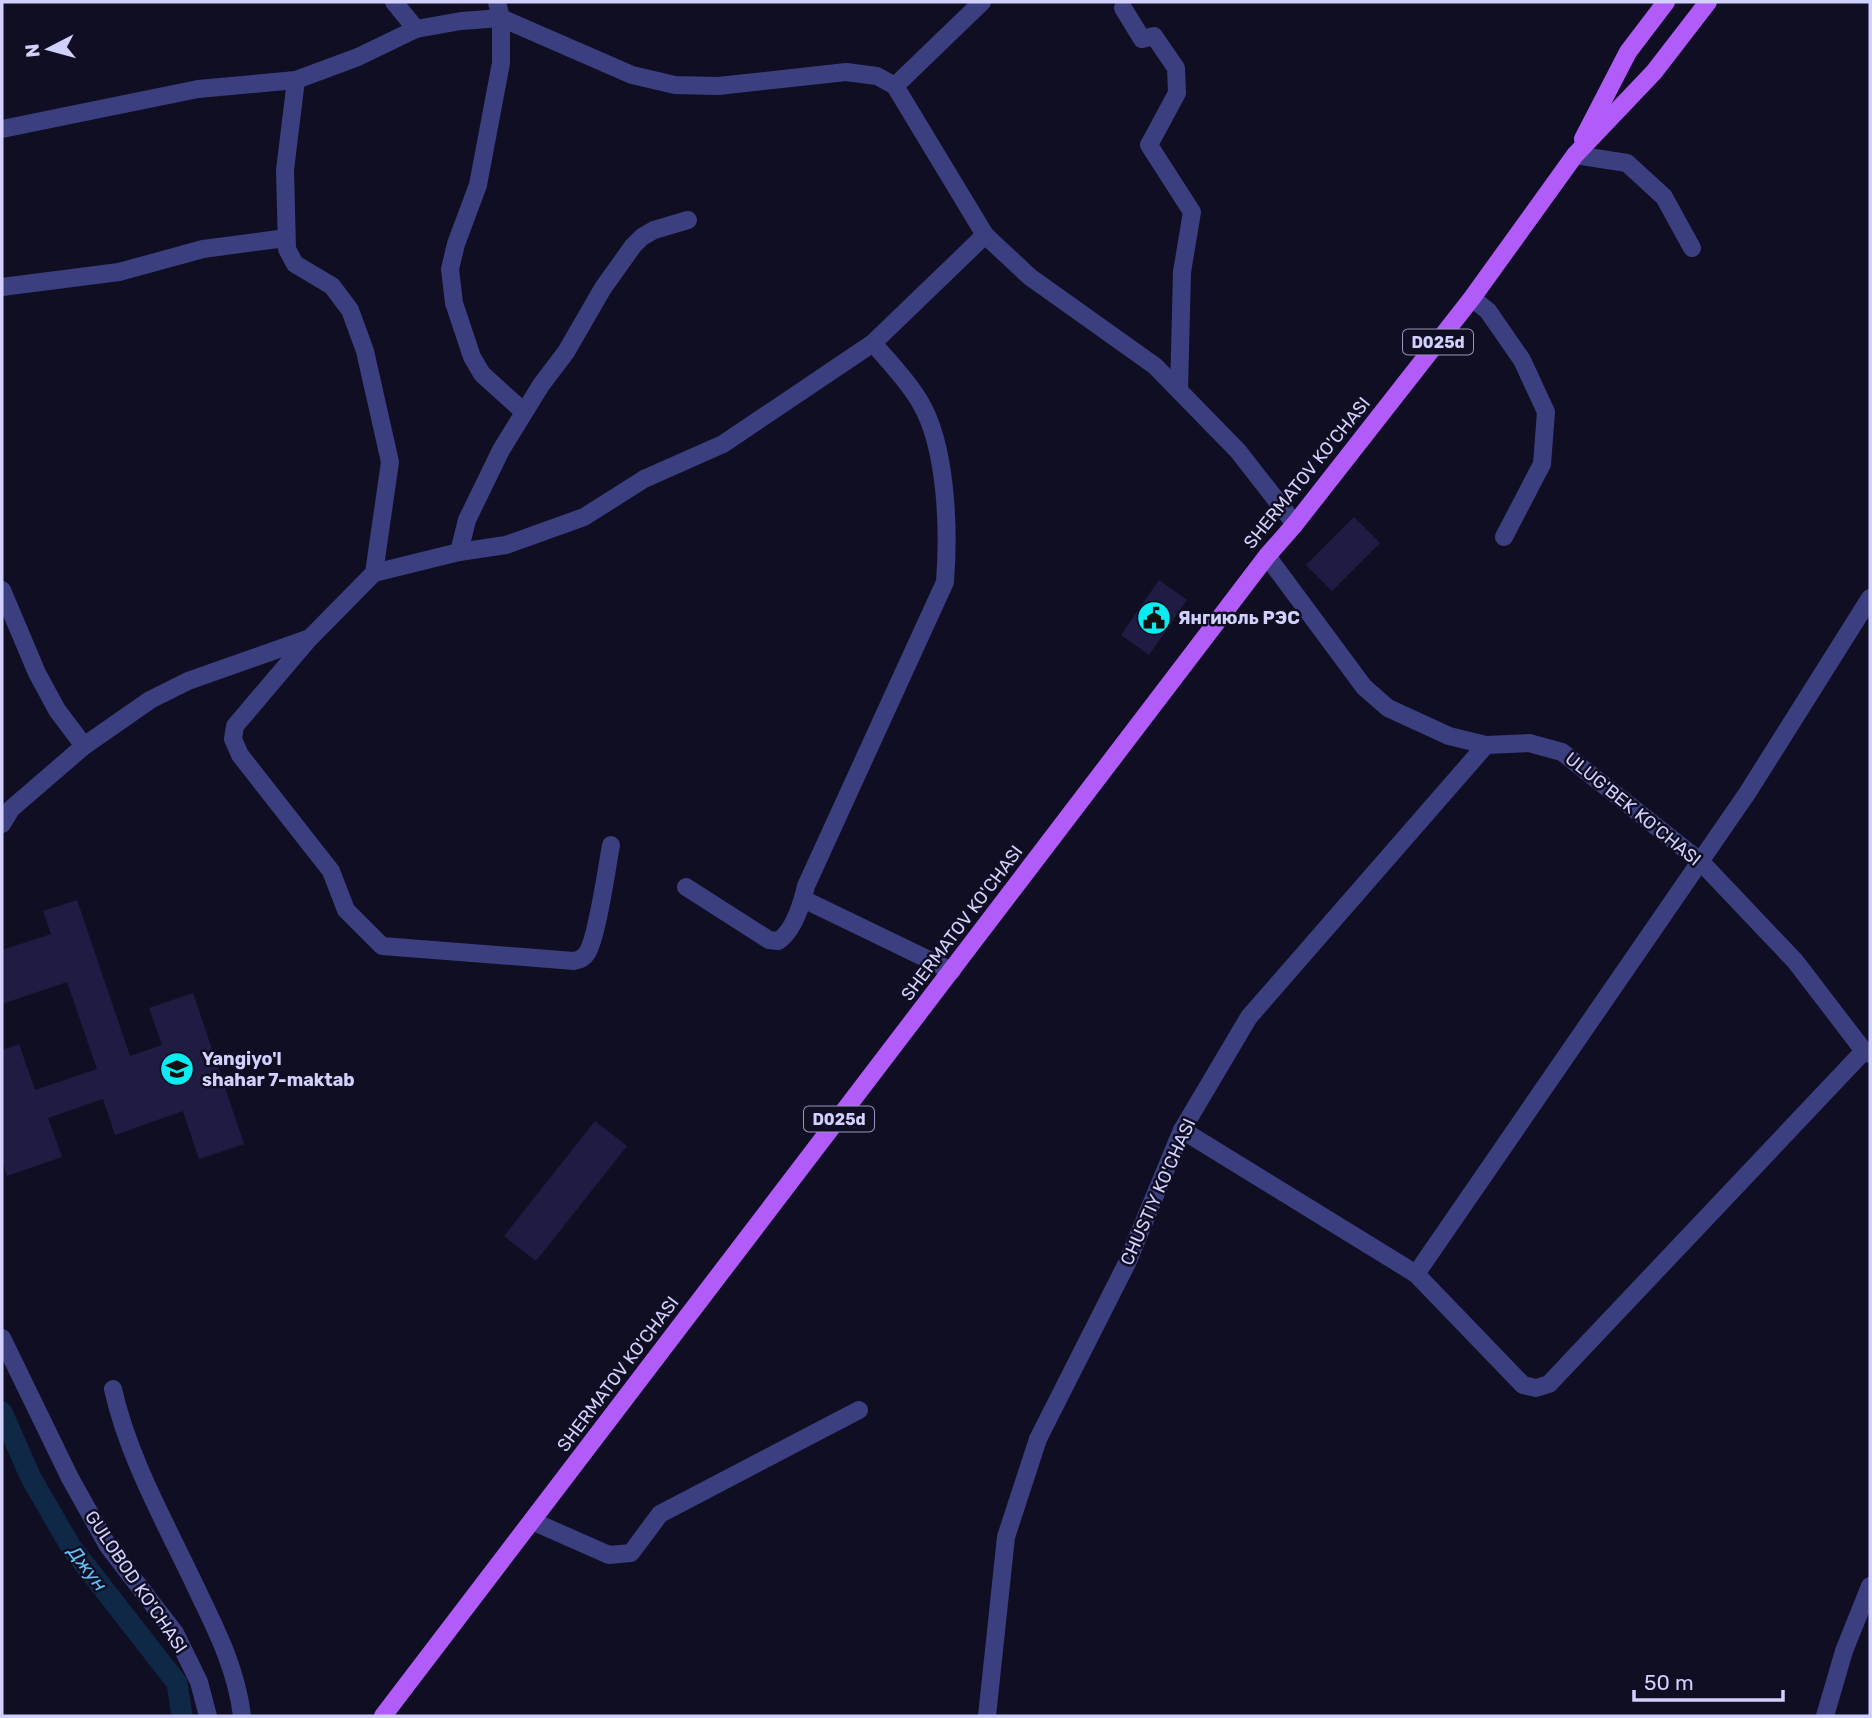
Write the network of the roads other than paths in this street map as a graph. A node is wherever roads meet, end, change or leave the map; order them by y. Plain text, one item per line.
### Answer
1 (394, 2) edge
2 (982, 2) edge
3 (1666, 2) edge
4 (1708, 2) edge
5 (1123, 8) dead end
6 (499, 10) edge
7 (416, 29) junction
8 (296, 80) junction
9 (895, 86) junction
10 (2, 129) edge
11 (1574, 155) junction
12 (688, 220) dead end
13 (985, 235) junction
14 (286, 238) junction
15 (1692, 248) dead end
16 (2, 287) edge
17 (1472, 298) junction
18 (873, 344) junction
19 (1179, 390) junction
20 (524, 412) junction
21 (1296, 524) junction
22 (1504, 537) dead end
23 (459, 552) junction
24 (1267, 556) junction
25 (374, 573) junction
26 (2, 590) edge
27 (1870, 598) edge
28 (310, 638) junction
29 (1486, 745) junction
30 (84, 746) junction
31 (2, 824) edge
32 (611, 845) dead end
33 (1700, 862) junction
34 (686, 887) dead end
35 (803, 899) junction
36 (952, 971) junction
37 (1867, 1053) edge
38 (1182, 1130) junction
39 (1416, 1274) junction
40 (2, 1338) edge
41 (113, 1389) dead end
42 (859, 1410) dead end
43 (532, 1521) junction
44 (1870, 1586) edge
45 (208, 1716) edge
46 (243, 1716) edge
47 (383, 1716) edge
48 (987, 1716) edge
49 (1825, 1716) edge

1 - 7 street
2 - 9 street
3 - 11 main road, SHERMATOV KO'CHASI / D025d
4 - 11 main road, SHERMATOV KO'CHASI / D025d
5 - 19 street
6 - 7 street
6 - 9 street
6 - 20 street
7 - 8 street
8 - 10 street
8 - 14 street
9 - 13 street
11 - 15 street
11 - 17 main road, SHERMATOV KO'CHASI / D025d
12 - 20 street
13 - 18 street
13 - 19 street
14 - 16 street
14 - 25 street
17 - 21 main road, SHERMATOV KO'CHASI / D025d
17 - 22 street
18 - 23 street
18 - 35 street
19 - 21 street
20 - 23 street
21 - 24 main road, SHERMATOV KO'CHASI / D025d
23 - 25 street
24 - 29 street, ULUG'BEK KO'CHASI
24 - 36 main road, SHERMATOV KO'CHASI / D025d
25 - 28 street
26 - 30 street
27 - 33 street
28 - 30 street
28 - 32 street
29 - 33 street, ULUG'BEK KO'CHASI
29 - 38 street, CHUSTIY KO'CHASI
30 - 31 street
33 - 37 street, ULUG'BEK KO'CHASI
33 - 39 street
34 - 35 street
35 - 36 street
36 - 43 main road, SHERMATOV KO'CHASI / D025d
37 - 39 street
38 - 39 street
38 - 48 street, CHUSTIY KO'CHASI
40 - 45 street, GULOBOD KO'CHASI
41 - 46 street
42 - 43 street
43 - 47 main road, SHERMATOV KO'CHASI / D025d
44 - 49 street

